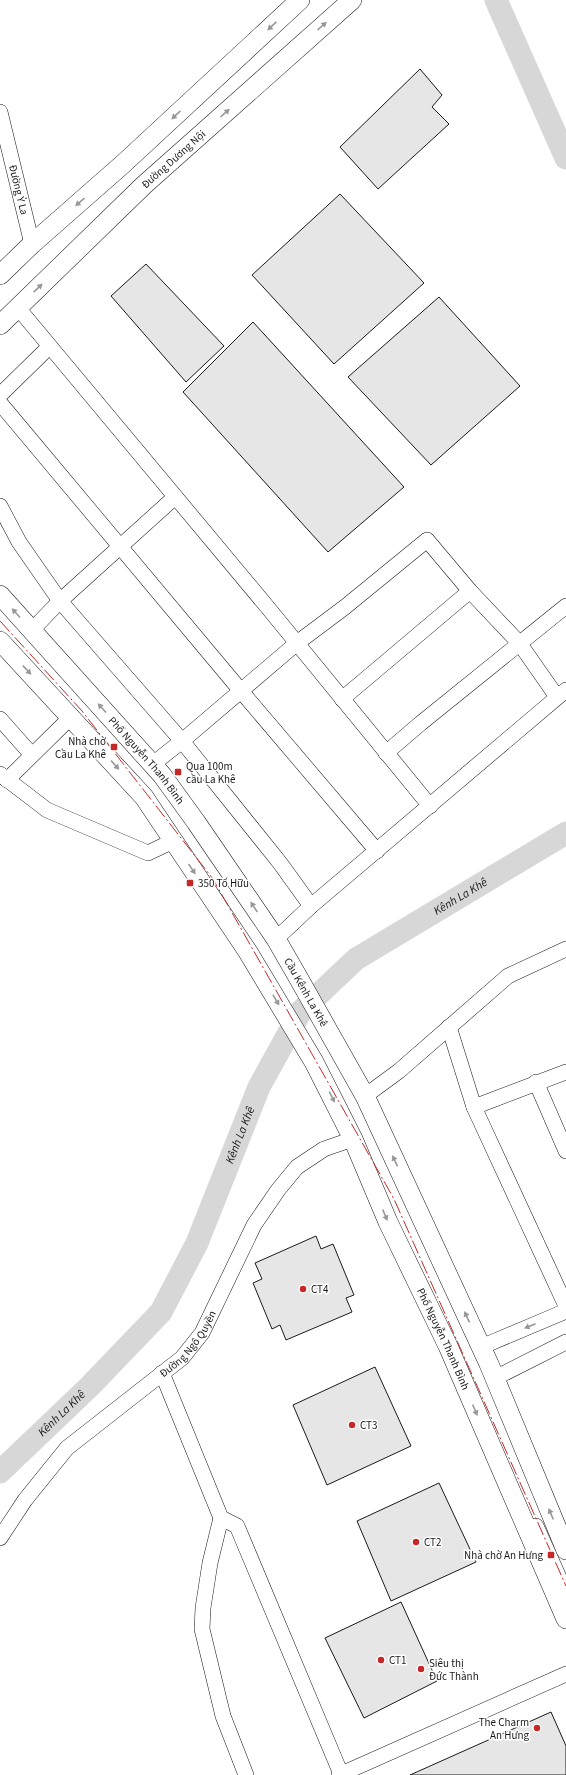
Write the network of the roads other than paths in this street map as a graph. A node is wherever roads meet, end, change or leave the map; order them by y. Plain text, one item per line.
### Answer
1 (300, 0) edge
2 (352, 0) edge
3 (0, 112) edge
4 (124, 164) junction
5 (144, 185) junction
6 (32, 244) junction
7 (0, 275) edge
8 (18, 308) junction
9 (0, 325) edge
10 (49, 347) junction
11 (0, 395) edge
12 (0, 403) edge
13 (176, 497) junction
14 (0, 506) edge
15 (119, 546) junction
16 (470, 591) junction
17 (0, 595) edge
18 (60, 601) junction
19 (566, 606) edge
20 (32, 630) junction
21 (0, 641) edge
22 (297, 643) junction
23 (520, 644) junction
24 (240, 691) junction
25 (561, 693) edge
26 (342, 699) junction
27 (71, 717) junction
28 (0, 719) edge
29 (182, 742) junction
30 (386, 753) junction
31 (32, 755) junction
32 (153, 764) junction
33 (3, 777) edge
34 (430, 806) junction
35 (173, 841) junction
36 (377, 851) junction
37 (311, 906) junction
38 (276, 940) junction
39 (566, 949) edge
40 (449, 1028) junction
41 (566, 1072) edge
42 (536, 1082) junction
43 (365, 1096) junction
44 (474, 1108) junction
45 (353, 1139) junction
46 (566, 1151) edge
47 (566, 1306) edge
48 (566, 1311) edge
49 (566, 1342) edge
50 (481, 1347) junction
51 (162, 1373) junction
52 (494, 1378) junction
53 (221, 1518) junction
54 (536, 1526) dead end
55 (0, 1538) edge
56 (566, 1550) edge
57 (566, 1593) edge
58 (566, 1619) edge
59 (566, 1674) edge
60 (246, 1775) edge
61 (340, 1775) edge

1 -> 4 main road
5 -> 2 main road, Đường Dương Nội
3 - 6 street, Đường Ỷ La
4 - 5 main road
4 -> 6 main road
8 -> 5 main road, Đường Dương Nội
6 - 7 main road
8 - 9 main road, Đường Dương Nội
8 - 10 street
10 - 11 street
10 - 13 street
12 - 15 street
13 - 15 street
13 - 22 street
14 - 18 street
15 - 18 street
15 - 24 street
16 - 22 street
16 - 23 street
16 - 26 street
20 -> 17 main road, Phố Nguyễn Thanh Bình
18 - 20 street
18 - 29 street
19 - 23 street
32 -> 20 main road, Phố Nguyễn Thanh Bình
21 -> 27 main road
22 - 24 street
22 - 26 street
23 - 25 street
23 - 30 street
24 - 29 street
24 - 36 street
25 - 34 street
26 - 30 street
27 - 31 street
27 -> 35 main road
28 - 31 street
29 - 32 street
29 - 37 street
30 - 34 street
31 - 33 street
38 -> 32 main road, Phố Nguyễn Thanh Bình
33 - 35 street
34 - 36 street
35 -> 45 main road, Phố Nguyễn Thanh Bình
36 - 37 street
37 - 38 street
38 - 43 main road, Cầu Kênh La Khê
39 - 40 street
40 - 43 street
40 - 44 street
41 - 42 street
42 - 44 street
42 - 46 street
50 -> 43 main road
44 - 47 street
45 - 51 street, Đường Ngô Quyền
45 -> 58 main road, Phố Nguyễn Thanh Bình
48 -> 50 street
49 - 52 street
50 - 52 main road
51 - 53 street
51 - 55 street, Đường Ngô Quyền
56 -> 52 main road
53 - 60 street
53 - 61 street
54 - 57 street
59 - 61 street

